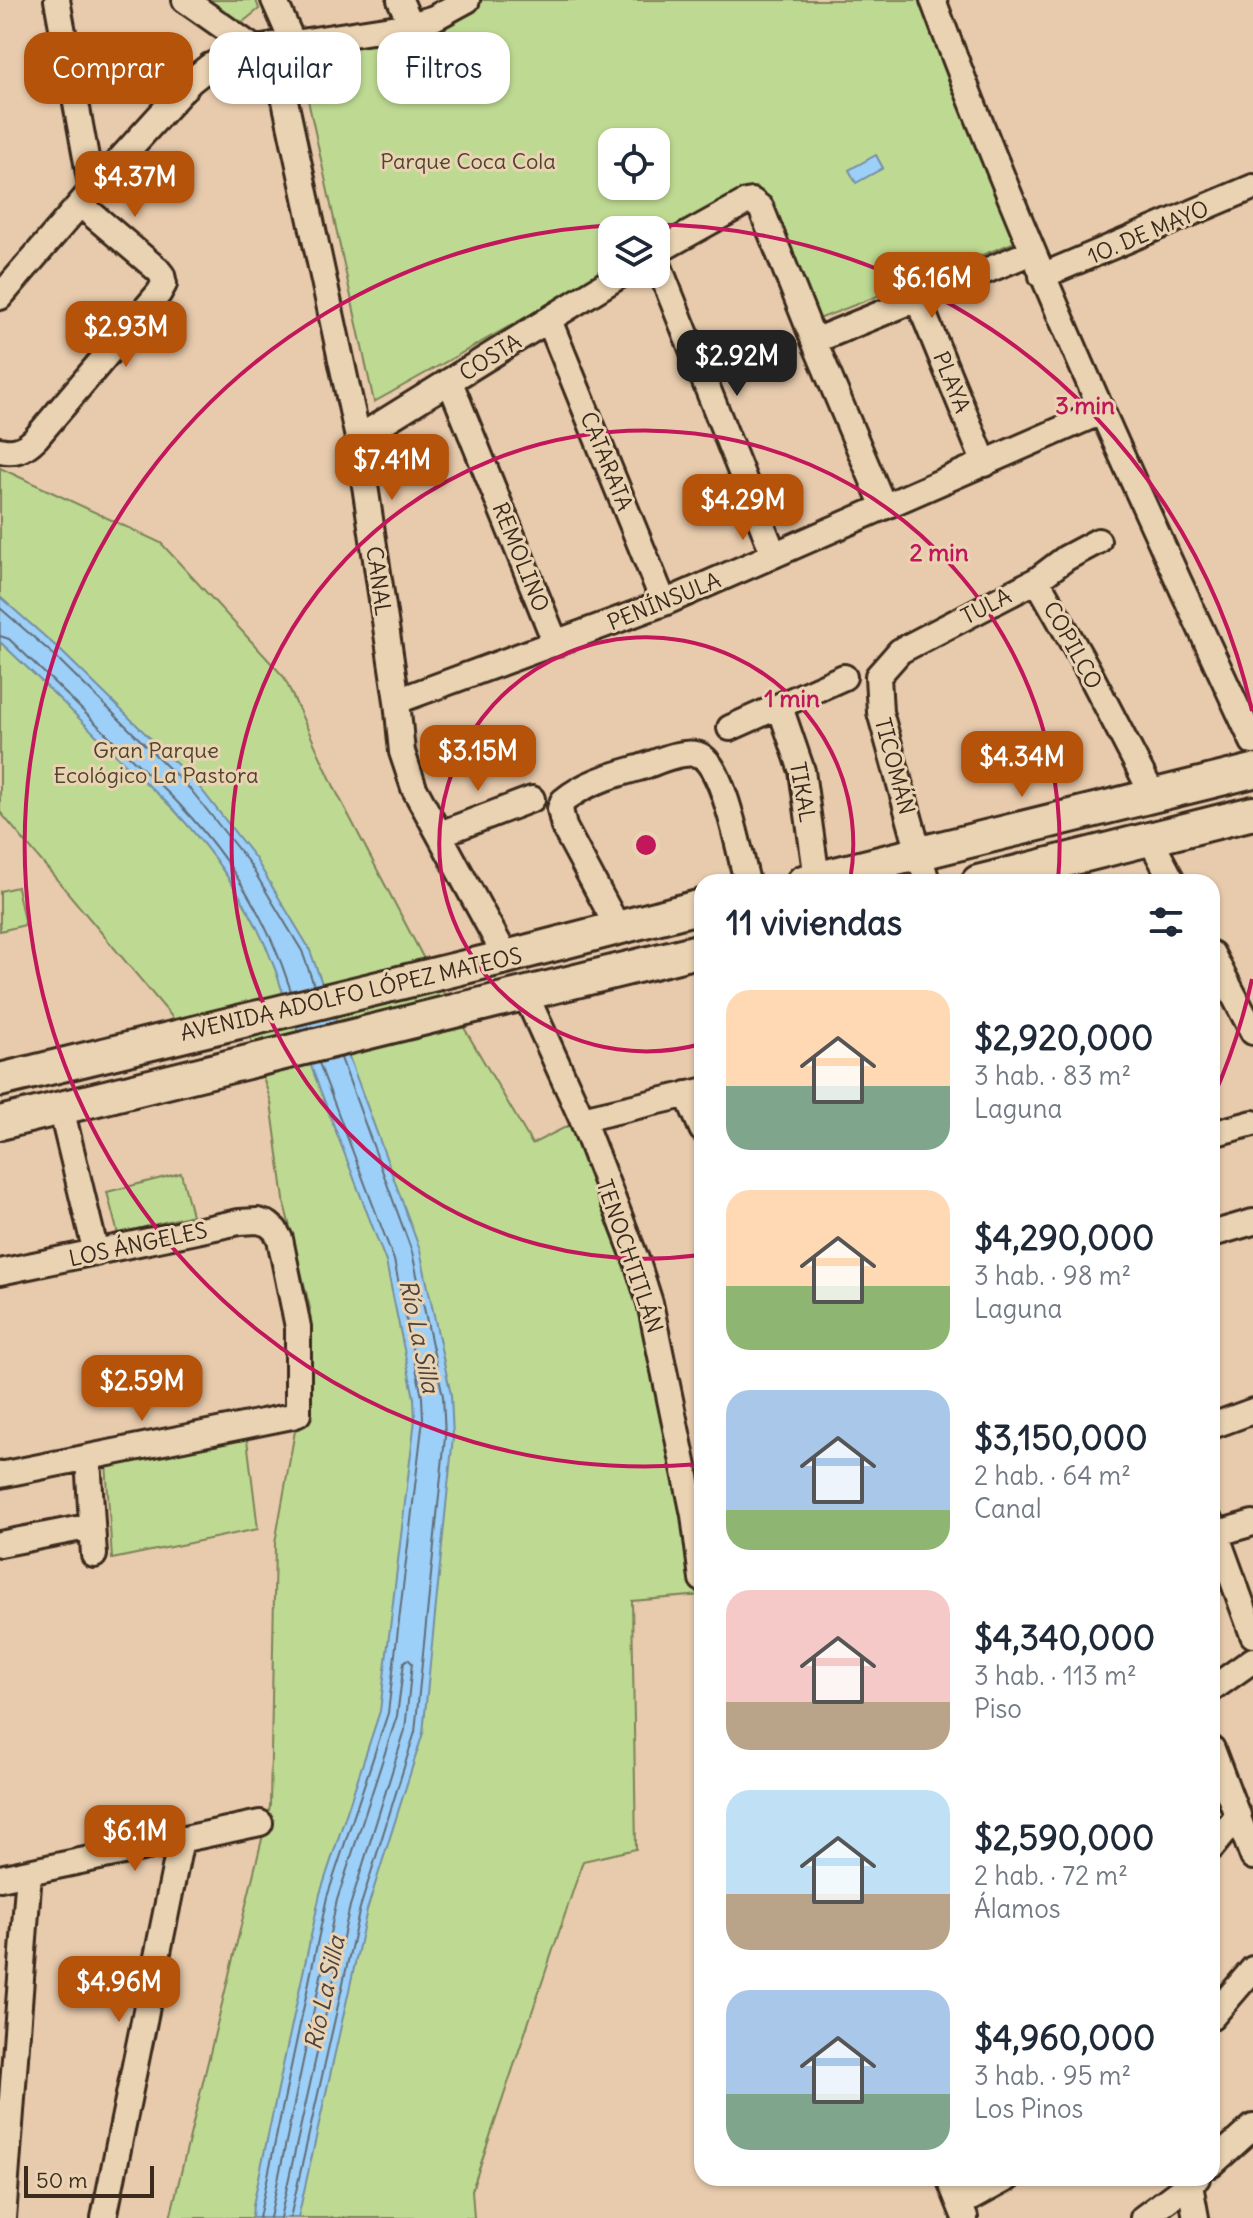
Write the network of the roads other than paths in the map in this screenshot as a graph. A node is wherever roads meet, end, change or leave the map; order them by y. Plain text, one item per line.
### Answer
1 (57, 0) edge
2 (185, 0) edge
3 (274, 0) edge
4 (400, 0) edge
5 (467, 0) edge
6 (937, 1) edge
7 (411, 25) junction
8 (247, 32) edge
9 (274, 32) edge
10 (361, 33) edge
11 (209, 67) edge
12 (286, 104) edge
13 (1253, 187) edge
14 (86, 197) junction
15 (670, 244) edge
16 (1032, 252) junction
17 (1042, 276) junction
18 (600, 288) edge
19 (668, 288) edge
20 (1, 290) edge
21 (918, 300) junction
22 (549, 320) junction
23 (814, 341) junction
24 (450, 382) junction
25 (1101, 412) junction
26 (358, 438) junction
27 (11, 450) edge
28 (985, 464) junction
29 (884, 507) junction
30 (1098, 541) dead end
31 (774, 555) junction
32 (1037, 580) junction
33 (664, 603) junction
34 (556, 644) junction
35 (878, 676) joint
36 (844, 677) dead end
37 (397, 701) junction
38 (780, 707) junction
39 (730, 728) dead end
40 (1253, 742) edge
41 (1253, 771) edge
42 (1153, 795) junction
43 (532, 799) dead end
44 (1253, 813) edge
45 (440, 834) junction
46 (1150, 839) junction
47 (923, 868) edge
48 (745, 874) edge
49 (810, 874) edge
50 (866, 874) edge
51 (1010, 874) edge
52 (1169, 874) edge
53 (694, 908) edge
54 (618, 928) junction
55 (694, 952) edge
56 (494, 960) junction
57 (1220, 970) edge
58 (525, 993) junction
59 (1253, 1032) edge
60 (11, 1077) edge
61 (694, 1092) edge
62 (61, 1108) junction
63 (582, 1119) junction
64 (0, 1123) edge
65 (1253, 1123) edge
66 (1220, 1132) edge
67 (1253, 1222) edge
68 (1220, 1232) edge
69 (96, 1253) junction
70 (0, 1272) edge
71 (1253, 1411) edge
72 (1220, 1423) edge
73 (88, 1459) junction
74 (0, 1475) edge
75 (694, 1496) edge
76 (1253, 1523) edge
77 (92, 1526) junction
78 (1220, 1527) edge
79 (0, 1544) edge
80 (1220, 1544) edge
81 (94, 1555) dead end
82 (1253, 1635) edge
83 (1253, 1660) edge
84 (1220, 1683) edge
85 (1220, 1769) edge
86 (1238, 1815) junction
87 (260, 1823) dead end
88 (1220, 1837) edge
89 (181, 1839) junction
90 (1253, 1857) edge
91 (29, 1872) junction
92 (0, 1878) edge
93 (1253, 1969) edge
94 (1220, 2008) edge
95 (1253, 2127) edge
96 (1220, 2157) edge
97 (952, 2186) edge
98 (997, 2186) edge
99 (1186, 2186) edge
100 (1193, 2186) edge
101 (962, 2211) edge
102 (3, 2218) edge
103 (104, 2218) edge
104 (1143, 2218) edge
105 (1196, 2218) edge

1 - 14 street
2 - 8 street
3 - 9 street, CANAL
4 - 7 street
5 - 7 street
6 - 16 street
7 - 10 street
11 - 14 street
12 - 26 street, CANAL
13 - 17 street, 1O. DE MAYO
14 - 20 street
14 - 27 street
15 - 23 street
16 - 17 street
16 - 21 street
17 - 25 street
18 - 22 street, COSTA
19 - 31 street
21 - 23 street
21 - 28 street, PLAYA
22 - 24 street, COSTA
22 - 33 street, CATARATA
23 - 29 street
24 - 26 street, COSTA
24 - 34 street, REMOLINO
25 - 28 street, PENÍNSULA
25 - 40 street
26 - 37 street, CANAL
28 - 29 street, PENÍNSULA
29 - 31 street, PENÍNSULA
30 - 32 street, TULA
31 - 33 street, PENÍNSULA
32 - 35 street, TULA
32 - 42 street, COPILCO
33 - 34 street, PENÍNSULA
34 - 37 street, PENÍNSULA
35 - 47 street, TICOMÁN
36 - 38 street
37 - 45 street, CANAL
38 - 39 street
38 - 49 street, TIKAL
41 - 42 main road
42 - 47 main road
43 - 45 street
44 - 46 main road
45 - 56 street, CANAL
46 - 51 main road
46 - 52 street
47 - 50 main road
48 - 54 street
53 - 54 main road, AVENIDA ADOLFO LÓPEZ MATEOS
54 - 56 main road, AVENIDA ADOLFO LÓPEZ MATEOS
55 - 58 main road, AVENIDA ADOLFO LÓPEZ MATEOS
56 - 60 main road, AVENIDA ADOLFO LÓPEZ MATEOS
57 - 59 street
58 - 62 main road, AVENIDA ADOLFO LÓPEZ MATEOS
58 - 63 street, TENOCHTITLÁN
61 - 63 street
62 - 64 main road, AVENIDA ADOLFO LÓPEZ MATEOS
62 - 69 street
63 - 75 street, TENOCHTITLÁN
65 - 66 street
67 - 68 street
69 - 70 street, LOS ÁNGELES
69 - 73 street, LOS ÁNGELES
71 - 72 street
73 - 74 street
73 - 77 street
76 - 78 street
77 - 79 street
77 - 81 street
80 - 82 street
83 - 84 street
85 - 86 street
86 - 88 street
86 - 90 street
87 - 89 street
89 - 91 street
89 - 103 street
91 - 92 street
91 - 102 street
93 - 94 street
95 - 96 street
97 - 101 street
98 - 101 street
99 - 104 street
100 - 105 street

